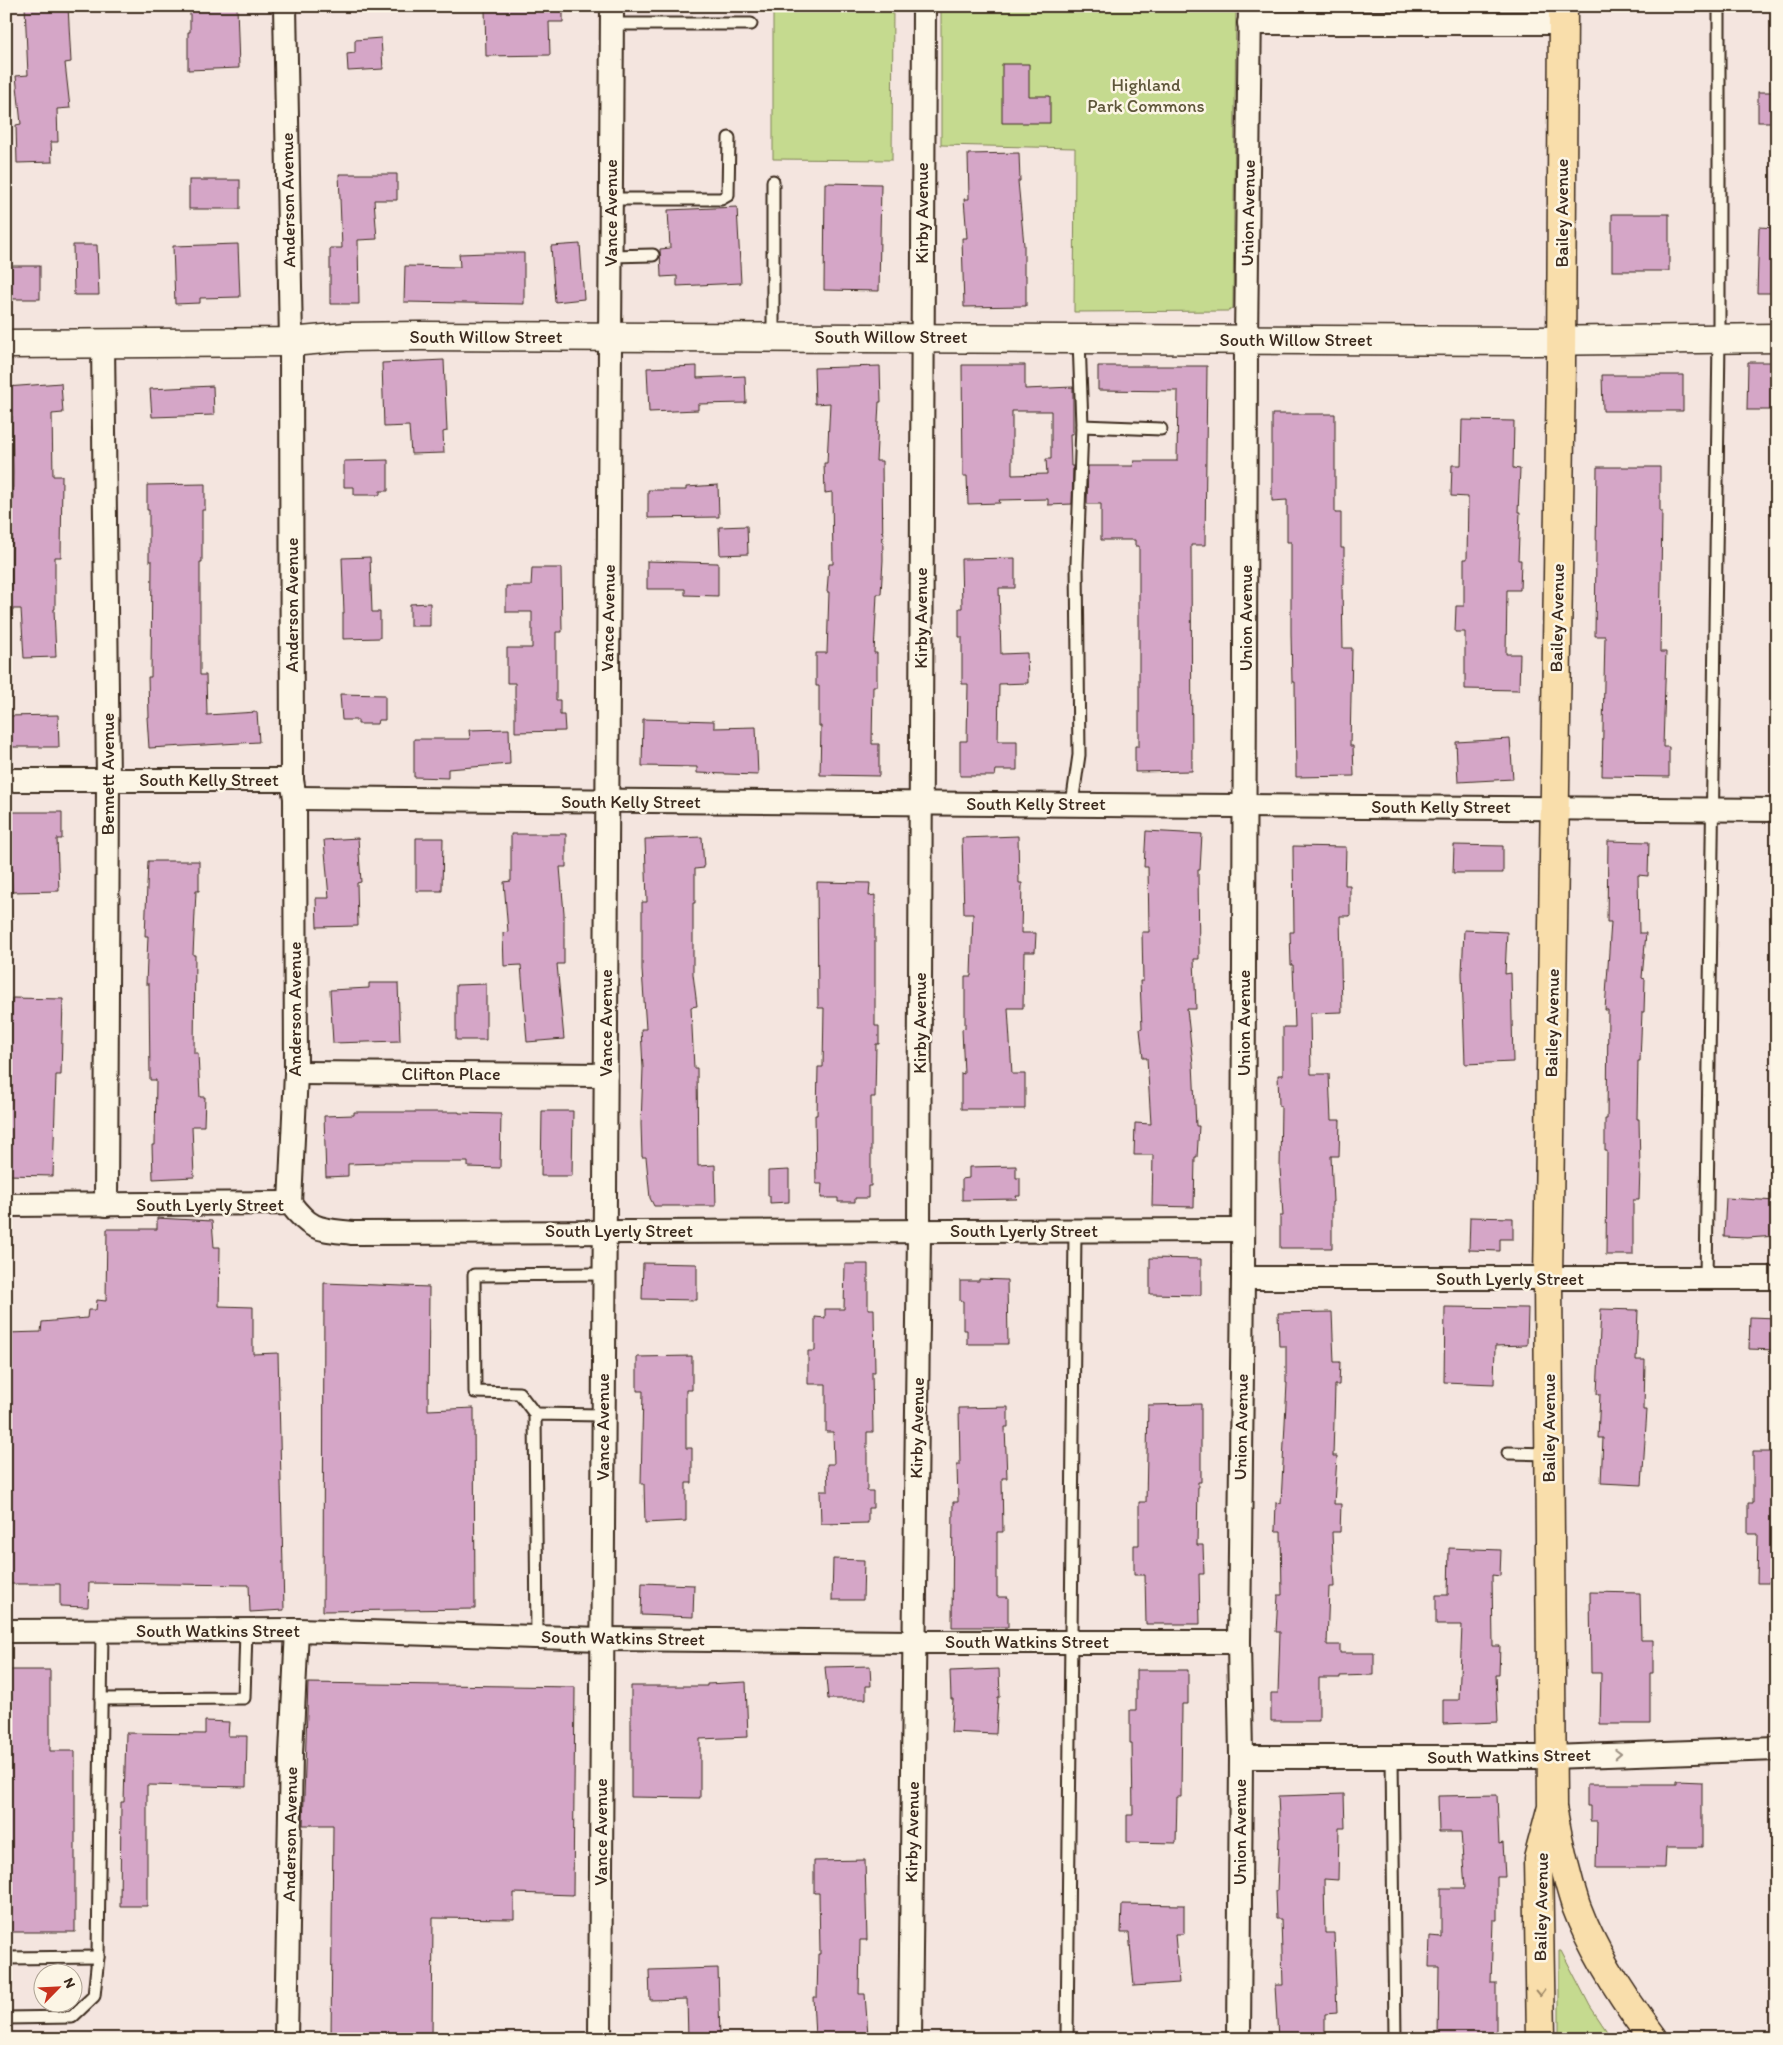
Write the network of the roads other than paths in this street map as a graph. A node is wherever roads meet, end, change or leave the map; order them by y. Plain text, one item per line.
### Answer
1 (285, 6) edge
2 (924, 6) edge
3 (1719, 6) edge
4 (1249, 14) edge
5 (612, 15) edge
6 (1563, 15) edge
7 (751, 24) dead end
8 (729, 138) dead end
9 (773, 181) dead end
10 (611, 199) junction
11 (653, 255) dead end
12 (611, 256) junction
13 (611, 337) junction
14 (773, 337) junction
15 (922, 337) junction
16 (1719, 338) junction
17 (1777, 338) edge
18 (1079, 340) junction
19 (1246, 340) junction
20 (1561, 341) junction
21 (291, 342) junction
22 (103, 343) junction
23 (6, 344) edge
24 (1082, 426) junction
25 (1162, 429) dead end
26 (6, 780) edge
27 (108, 781) junction
28 (293, 789) junction
29 (606, 803) junction
30 (921, 803) junction
31 (1072, 804) junction
32 (1245, 806) junction
33 (1555, 808) junction
34 (1712, 809) junction
35 (1777, 810) edge
36 (296, 1073) junction
37 (606, 1075) junction
38 (290, 1203) junction
39 (6, 1205) edge
40 (106, 1205) junction
41 (1243, 1230) junction
42 (604, 1231) junction
43 (1075, 1231) junction
44 (919, 1232) junction
45 (603, 1274) junction
46 (1243, 1278) junction
47 (1706, 1278) junction
48 (1777, 1278) edge
49 (1548, 1279) junction
50 (535, 1414) junction
51 (603, 1415) junction
52 (1508, 1453) dead end
53 (1549, 1454) junction
54 (246, 1630) junction
55 (297, 1630) junction
56 (6, 1631) edge
57 (102, 1631) junction
58 (537, 1637) junction
59 (602, 1638) junction
60 (914, 1642) junction
61 (1071, 1642) junction
62 (1239, 1642) junction
63 (102, 1698) junction
64 (1777, 1749) edge
65 (1551, 1756) junction
66 (1241, 1757) junction
67 (1392, 1757) junction
68 (1552, 1806) junction
69 (98, 1957) junction
70 (6, 1958) edge
71 (6, 2018) edge
72 (286, 2039) edge
73 (600, 2039) edge
74 (910, 2039) edge
75 (1067, 2039) edge
76 (1240, 2039) edge
77 (1395, 2039) edge
78 (1541, 2039) edge
79 (1654, 2039) edge

1 - 21 street, Anderson Avenue
2 - 15 street, Kirby Avenue
3 - 16 lane
4 - 6 street
4 - 19 street, Union Avenue
5 - 7 lane
5 - 10 street, Vance Avenue
6 - 20 main road, Bailey Avenue
8 - 10 lane
9 - 14 lane
10 - 12 street, Vance Avenue
11 - 12 lane
12 - 13 street, Vance Avenue
13 - 14 main road, South Willow Street
13 - 21 main road, South Willow Street
13 - 29 street, Vance Avenue
14 - 15 main road, South Willow Street
15 - 18 main road, South Willow Street
15 - 30 street, Kirby Avenue
16 - 17 main road, South Willow Street
16 - 20 main road, South Willow Street
16 - 34 lane
18 - 19 main road, South Willow Street
18 - 24 lane
19 - 20 main road, South Willow Street
19 - 32 street, Union Avenue
20 - 33 main road, Bailey Avenue
21 - 22 main road, South Willow Street
21 - 28 street, Anderson Avenue
22 - 23 main road, South Willow Street
22 - 27 street, Bennett Avenue
24 - 25 lane
24 - 31 lane
26 - 27 street, South Kelly Street
27 - 28 street, South Kelly Street
27 - 40 street, Bennett Avenue
28 - 29 street, South Kelly Street
28 - 36 street, Anderson Avenue
29 - 30 street, South Kelly Street
29 - 37 street, Vance Avenue
30 - 31 street, South Kelly Street
30 - 44 street, Kirby Avenue
31 - 32 street, South Kelly Street
32 - 33 street, South Kelly Street
32 - 41 street, Union Avenue
33 - 34 street, South Kelly Street
33 - 49 main road, Bailey Avenue
34 - 35 street, South Kelly Street
34 - 47 lane
36 - 37 street, Clifton Place
36 - 38 street, Anderson Avenue
37 - 42 street, Vance Avenue
38 - 40 street, South Lyerly Street
38 - 42 street, South Lyerly Street
39 - 40 street, South Lyerly Street
41 - 43 street, South Lyerly Street
41 - 46 street, Union Avenue
42 - 44 street, South Lyerly Street
42 - 45 street, Vance Avenue
43 - 44 street, South Lyerly Street
43 - 61 lane
44 - 60 street, Kirby Avenue
45 - 50 lane
45 - 51 street, Vance Avenue
46 - 49 street, South Lyerly Street
46 - 62 street, Union Avenue
47 - 48 street, South Lyerly Street
47 - 49 street, South Lyerly Street
49 - 53 main road, Bailey Avenue
50 - 51 lane
50 - 58 lane
51 - 59 street, Vance Avenue
52 - 53 lane
53 - 65 main road, Bailey Avenue
54 - 55 street, South Watkins Street
54 - 57 street, South Watkins Street
54 - 63 lane
55 - 58 street, South Watkins Street
55 - 72 street, Anderson Avenue
56 - 57 street, South Watkins Street
57 - 63 lane
58 - 59 street, South Watkins Street
59 - 60 street, South Watkins Street
59 - 73 street, Vance Avenue
60 - 61 street, South Watkins Street
60 - 74 street, Kirby Avenue
61 - 62 street, South Watkins Street
61 - 75 lane
62 - 66 street, Union Avenue
63 - 69 lane
65 -> 64 street, South Watkins Street
65 - 67 street, South Watkins Street
65 - 68 main road, Bailey Avenue
66 - 67 street, South Watkins Street
66 - 76 street, Union Avenue
67 - 77 lane
68 -> 78 main road, Bailey Avenue
68 - 79 main road
69 - 70 lane
69 - 71 lane

